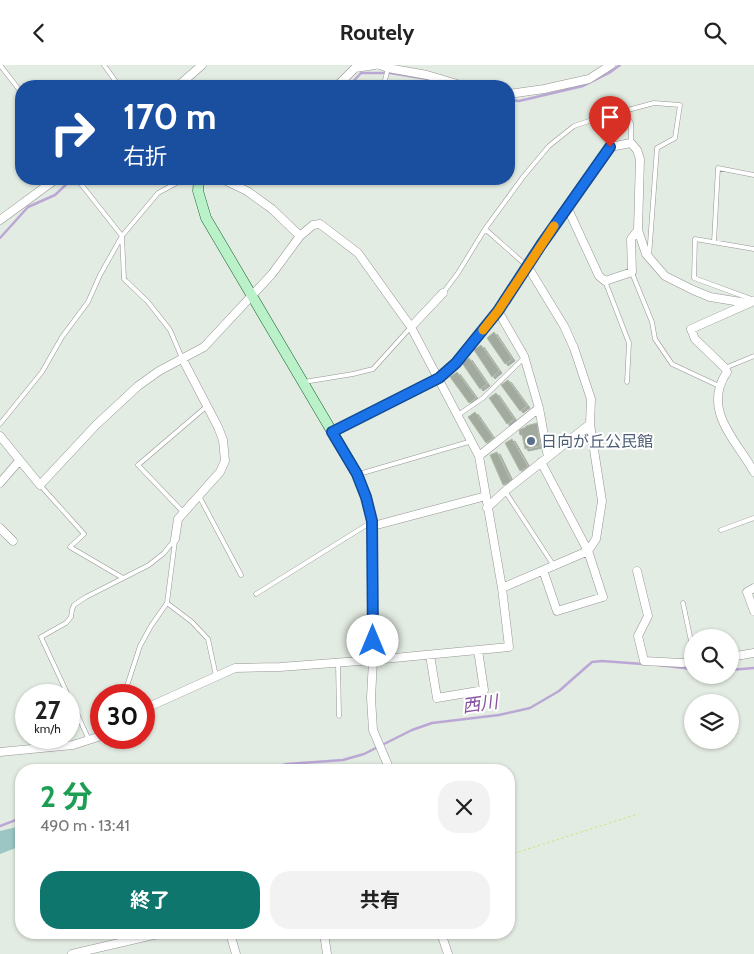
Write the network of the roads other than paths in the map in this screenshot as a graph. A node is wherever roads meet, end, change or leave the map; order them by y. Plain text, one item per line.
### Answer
1 (0, 65) edge
2 (104, 65) edge
3 (188, 65) edge
4 (202, 65) edge
5 (375, 65) edge
6 (380, 65) edge
7 (610, 65) edge
8 (388, 68) junction
9 (193, 72) junction
10 (115, 80) edge
11 (184, 80) edge
12 (343, 80) edge
13 (386, 80) edge
14 (444, 80) edge
15 (15, 84) edge
16 (515, 93) edge
17 (624, 111) junction
18 (631, 143) junction
19 (754, 175) edge
20 (48, 185) edge
21 (82, 185) edge
22 (173, 185) edge
23 (198, 185) edge
24 (234, 185) edge
25 (566, 207) junction
26 (0, 220) edge
27 (485, 229) junction
28 (638, 230) junction
29 (122, 236) junction
30 (300, 236) junction
31 (714, 242) junction
32 (754, 249) edge
33 (649, 257) junction
34 (528, 267) junction
35 (632, 272) junction
36 (605, 281) junction
37 (443, 293) joint
38 (251, 295) junction
39 (752, 301) edge
40 (498, 311) junction
41 (410, 327) junction
42 (754, 356) edge
43 (182, 358) junction
44 (524, 358) junction
45 (726, 368) junction
46 (439, 378) junction
47 (627, 382) dead end
48 (302, 383) junction
49 (720, 386) junction
50 (207, 406) junction
51 (539, 408) junction
52 (458, 415) junction
53 (0, 424) edge
54 (590, 424) junction
55 (332, 432) junction
56 (0, 436) edge
57 (472, 441) junction
58 (480, 456) junction
59 (545, 460) junction
60 (19, 461) junction
61 (754, 472) edge
62 (357, 474) junction
63 (0, 483) edge
64 (40, 485) junction
65 (505, 491) junction
66 (199, 496) junction
67 (486, 496) junction
68 (487, 508) junction
69 (184, 513) junction
70 (754, 518) edge
71 (373, 523) junction
72 (0, 528) edge
73 (721, 530) dead end
74 (175, 539) junction
75 (13, 541) dead end
76 (588, 551) junction
77 (554, 565) junction
78 (543, 570) junction
79 (637, 571) dead end
80 (241, 575) dead end
81 (123, 579) junction
82 (502, 588) junction
83 (754, 588) edge
84 (256, 594) dead end
85 (167, 603) junction
86 (683, 603) dead end
87 (754, 611) edge
88 (688, 629) edge
89 (478, 650) junction
90 (754, 653) edge
91 (430, 655) junction
92 (739, 656) edge
93 (373, 661) junction
94 (338, 663) junction
95 (684, 663) edge
96 (216, 676) junction
97 (63, 684) edge
98 (128, 684) edge
99 (155, 704) edge
100 (339, 716) dead end
101 (80, 721) edge
102 (89, 740) joint
103 (0, 752) edge
104 (387, 764) edge
105 (136, 939) edge
106 (232, 939) edge
107 (325, 939) edge
108 (443, 939) edge
109 (72, 954) edge
110 (236, 954) edge
111 (327, 954) edge
112 (448, 954) edge

1 - 15 lane
2 - 10 lane
3 - 9 street
4 - 9 street
5 - 12 street
6 - 8 street
7 - 16 street
8 - 13 lane
8 - 14 street
9 - 11 street
17 - 18 lane
17 - 27 lane
17 - 33 lane
18 - 25 street
18 - 28 street
19 - 31 lane
20 - 26 street
21 - 29 lane
22 - 29 lane
23 - 38 street
24 - 30 street
25 - 34 street
25 - 36 street
27 - 34 lane
27 - 37 lane
28 - 33 street
28 - 35 street
29 - 43 lane
29 - 53 lane
30 - 38 street
30 - 41 street
31 - 32 lane
31 - 39 lane
33 - 39 street
34 - 40 street
34 - 54 street
35 - 36 street
35 - 49 lane
36 - 47 lane
37 - 41 street
38 - 43 street
38 - 48 street
39 - 45 street
40 - 44 street
40 - 46 street
41 - 46 street
41 - 48 lane
42 - 45 lane
43 - 50 street
43 - 64 street
44 - 51 street
44 - 52 lane
45 - 49 street
46 - 52 street
46 - 55 street
48 - 55 street
49 - 61 street
50 - 66 street
50 - 69 lane
51 - 58 street
51 - 59 street
52 - 57 street
54 - 59 street
54 - 76 street
55 - 62 street
56 - 60 street
57 - 58 street
57 - 62 lane
58 - 67 street
59 - 65 street
59 - 76 street
60 - 63 street
60 - 64 street
62 - 71 street
64 - 81 lane
65 - 68 street
65 - 77 lane
66 - 69 street
66 - 80 lane
67 - 68 street
67 - 71 street
68 - 82 street
69 - 74 street
70 - 73 lane
71 - 84 lane
71 - 93 street
72 - 75 street
74 - 81 lane
74 - 85 lane
76 - 77 street
76 - 78 street
77 - 78 street
78 - 82 street
79 - 95 street
81 - 97 lane
82 - 89 street
83 - 87 street
85 - 96 lane
85 - 98 lane
86 - 88 lane
89 - 91 street
89 - 91 street
90 - 92 street
91 - 93 street
93 - 94 street
93 - 104 street
94 - 96 street
94 - 100 lane
96 - 99 street
101 - 102 lane
102 - 103 street
105 - 109 street
106 - 110 street
107 - 111 street
108 - 112 street

